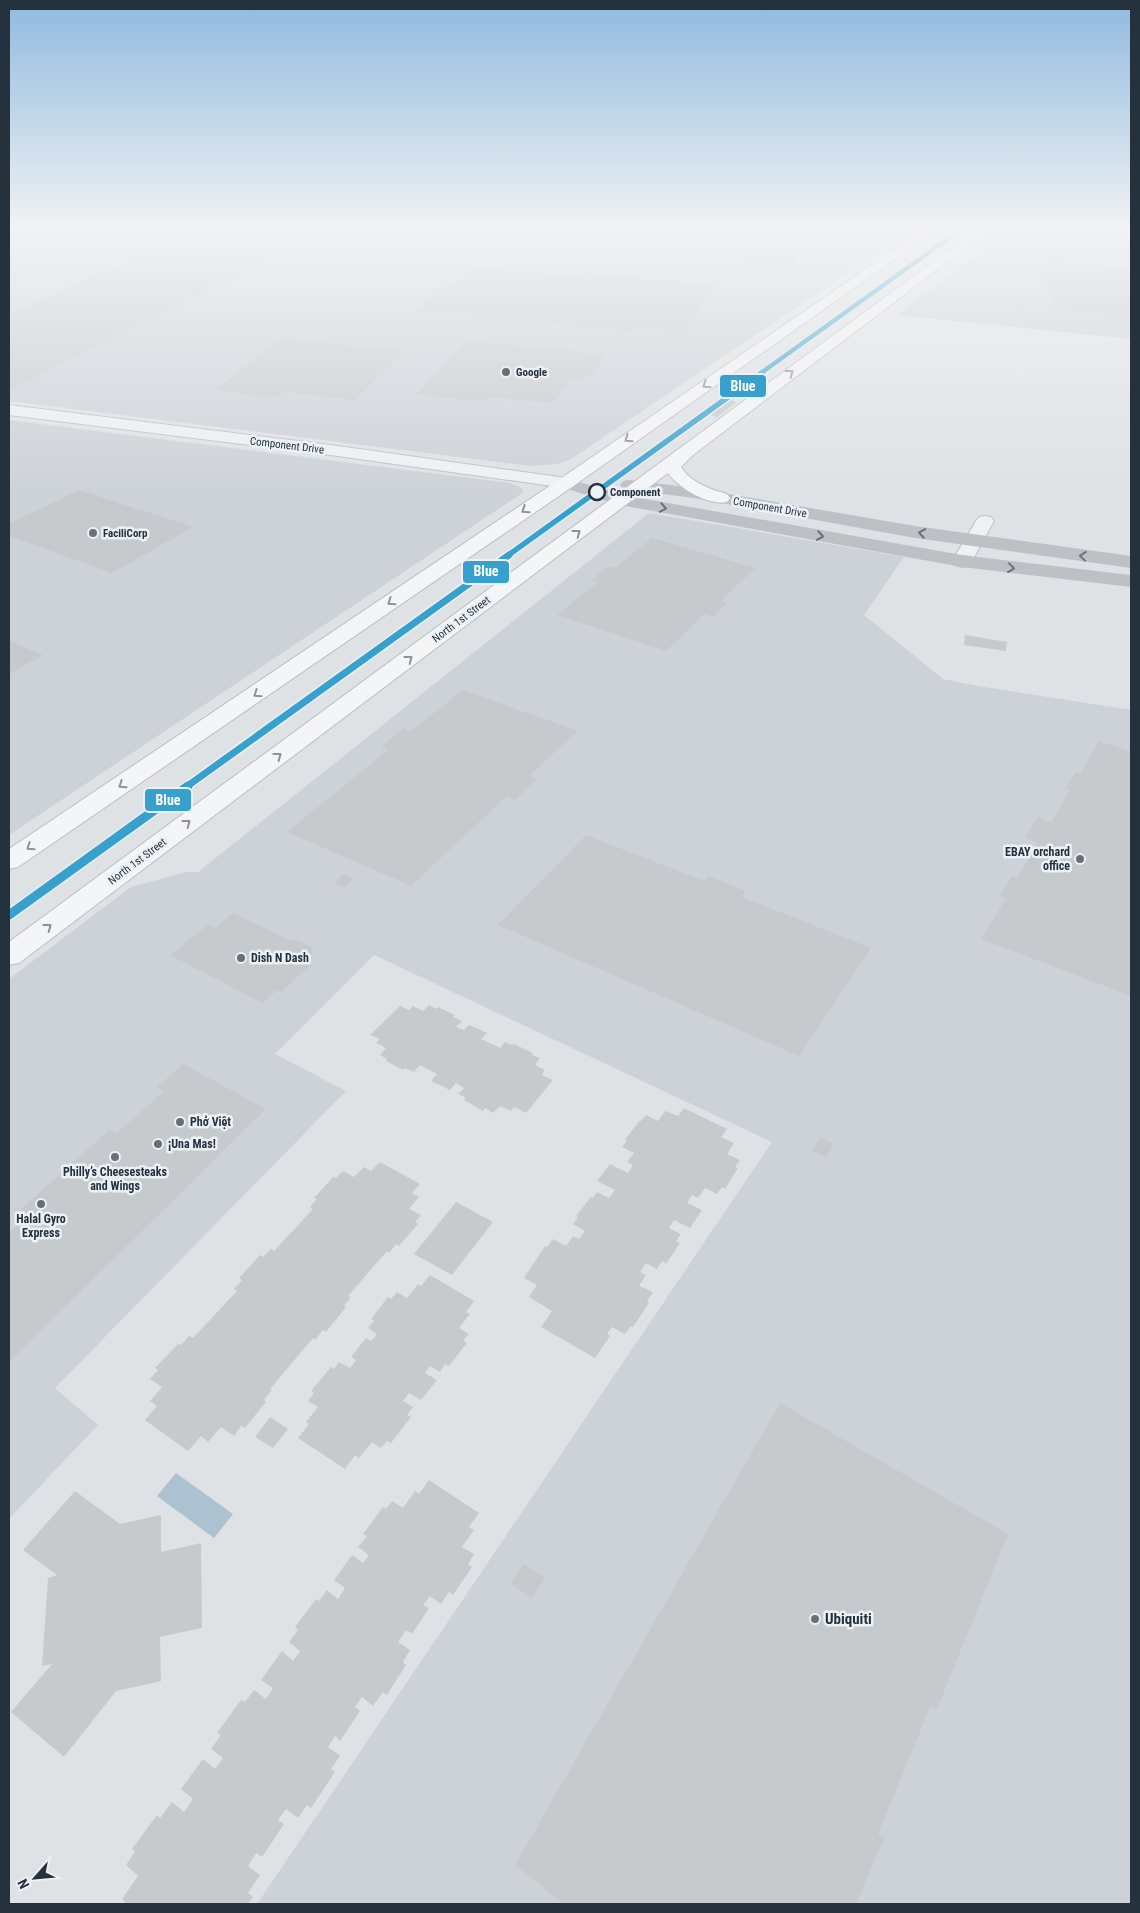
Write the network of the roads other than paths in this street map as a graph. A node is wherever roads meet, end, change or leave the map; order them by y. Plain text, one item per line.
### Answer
1 (805, 317) edge
2 (866, 317) edge
3 (9, 410) edge
4 (688, 449) junction
5 (566, 483) junction
6 (639, 486) junction
7 (722, 498) junction
8 (620, 500) junction
9 (985, 521) dead end
10 (974, 541) junction
11 (962, 561) junction
12 (1131, 562) edge
13 (1131, 580) edge
14 (9, 862) edge
15 (9, 956) edge

1 -> 5 main road
4 -> 2 main road, North 1st Street
3 - 5 street, Component Drive
4 - 6 main road, North 1st Street
4 - 7 main road
5 - 6 main road, Component Drive
5 - 8 main road, Component Drive
5 -> 14 main road
6 - 7 main road, Component Drive
6 - 8 main road, North 1st Street
10 -> 7 main road, Component Drive
8 -> 11 main road, Component Drive
15 -> 8 main road, North 1st Street
9 - 10 street
10 - 11 street
12 -> 10 main road, Component Drive
11 -> 13 main road, Component Drive

